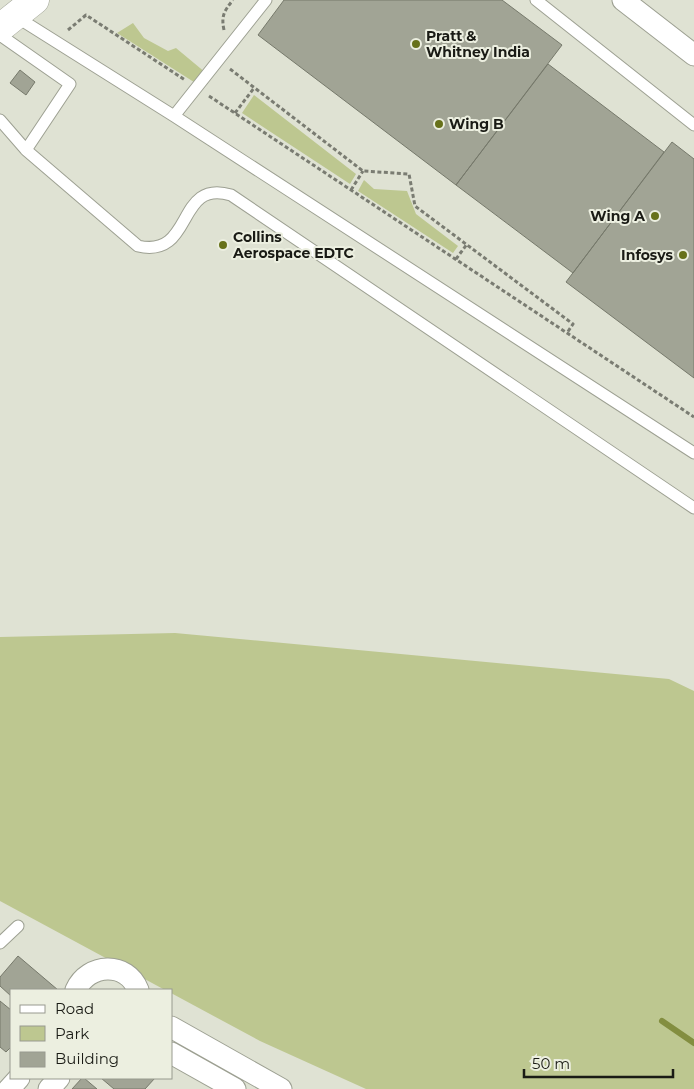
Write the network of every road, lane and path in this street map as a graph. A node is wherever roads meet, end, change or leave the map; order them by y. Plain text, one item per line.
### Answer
1 (233, 0) edge
2 (266, 0) edge
3 (536, 0) edge
4 (622, 0) edge
5 (12, 20) edge
6 (68, 30) dead end
7 (231, 44) junction
8 (694, 55) edge
9 (218, 60) junction
10 (196, 88) junction
11 (254, 88) junction
12 (235, 114) junction
13 (174, 116) junction
14 (0, 120) edge
15 (694, 125) edge
16 (26, 150) junction
17 (363, 171) junction
18 (351, 190) junction
19 (467, 244) junction
20 (456, 260) junction
21 (567, 333) junction
22 (694, 417) edge
23 (694, 453) edge
24 (694, 508) edge
25 (18, 926) dead end
26 (0, 943) edge
27 (76, 989) edge
28 (138, 989) edge
29 (172, 1029) edge
30 (172, 1054) edge
31 (18, 1079) edge
32 (58, 1079) edge
33 (9, 1089) edge
34 (49, 1089) edge
35 (235, 1089) edge
36 (279, 1089) edge

1 - 7 path
2 - 7 lane
3 - 15 lane
4 - 8 street
5 - 13 lane
5 - 16 lane
6 - 10 path
7 - 9 lane
9 - 10 lane
9 - 11 path
10 - 12 path
10 - 13 lane
11 - 12 path
11 - 17 path
12 - 18 path
13 - 23 lane
14 - 16 lane
16 - 24 lane
17 - 18 path
17 - 19 path
18 - 20 path
19 - 20 path
19 - 21 path
20 - 21 path
21 - 22 path
25 - 26 lane
27 - 28 street
29 - 36 street
30 - 35 street
31 - 33 street
32 - 34 street

